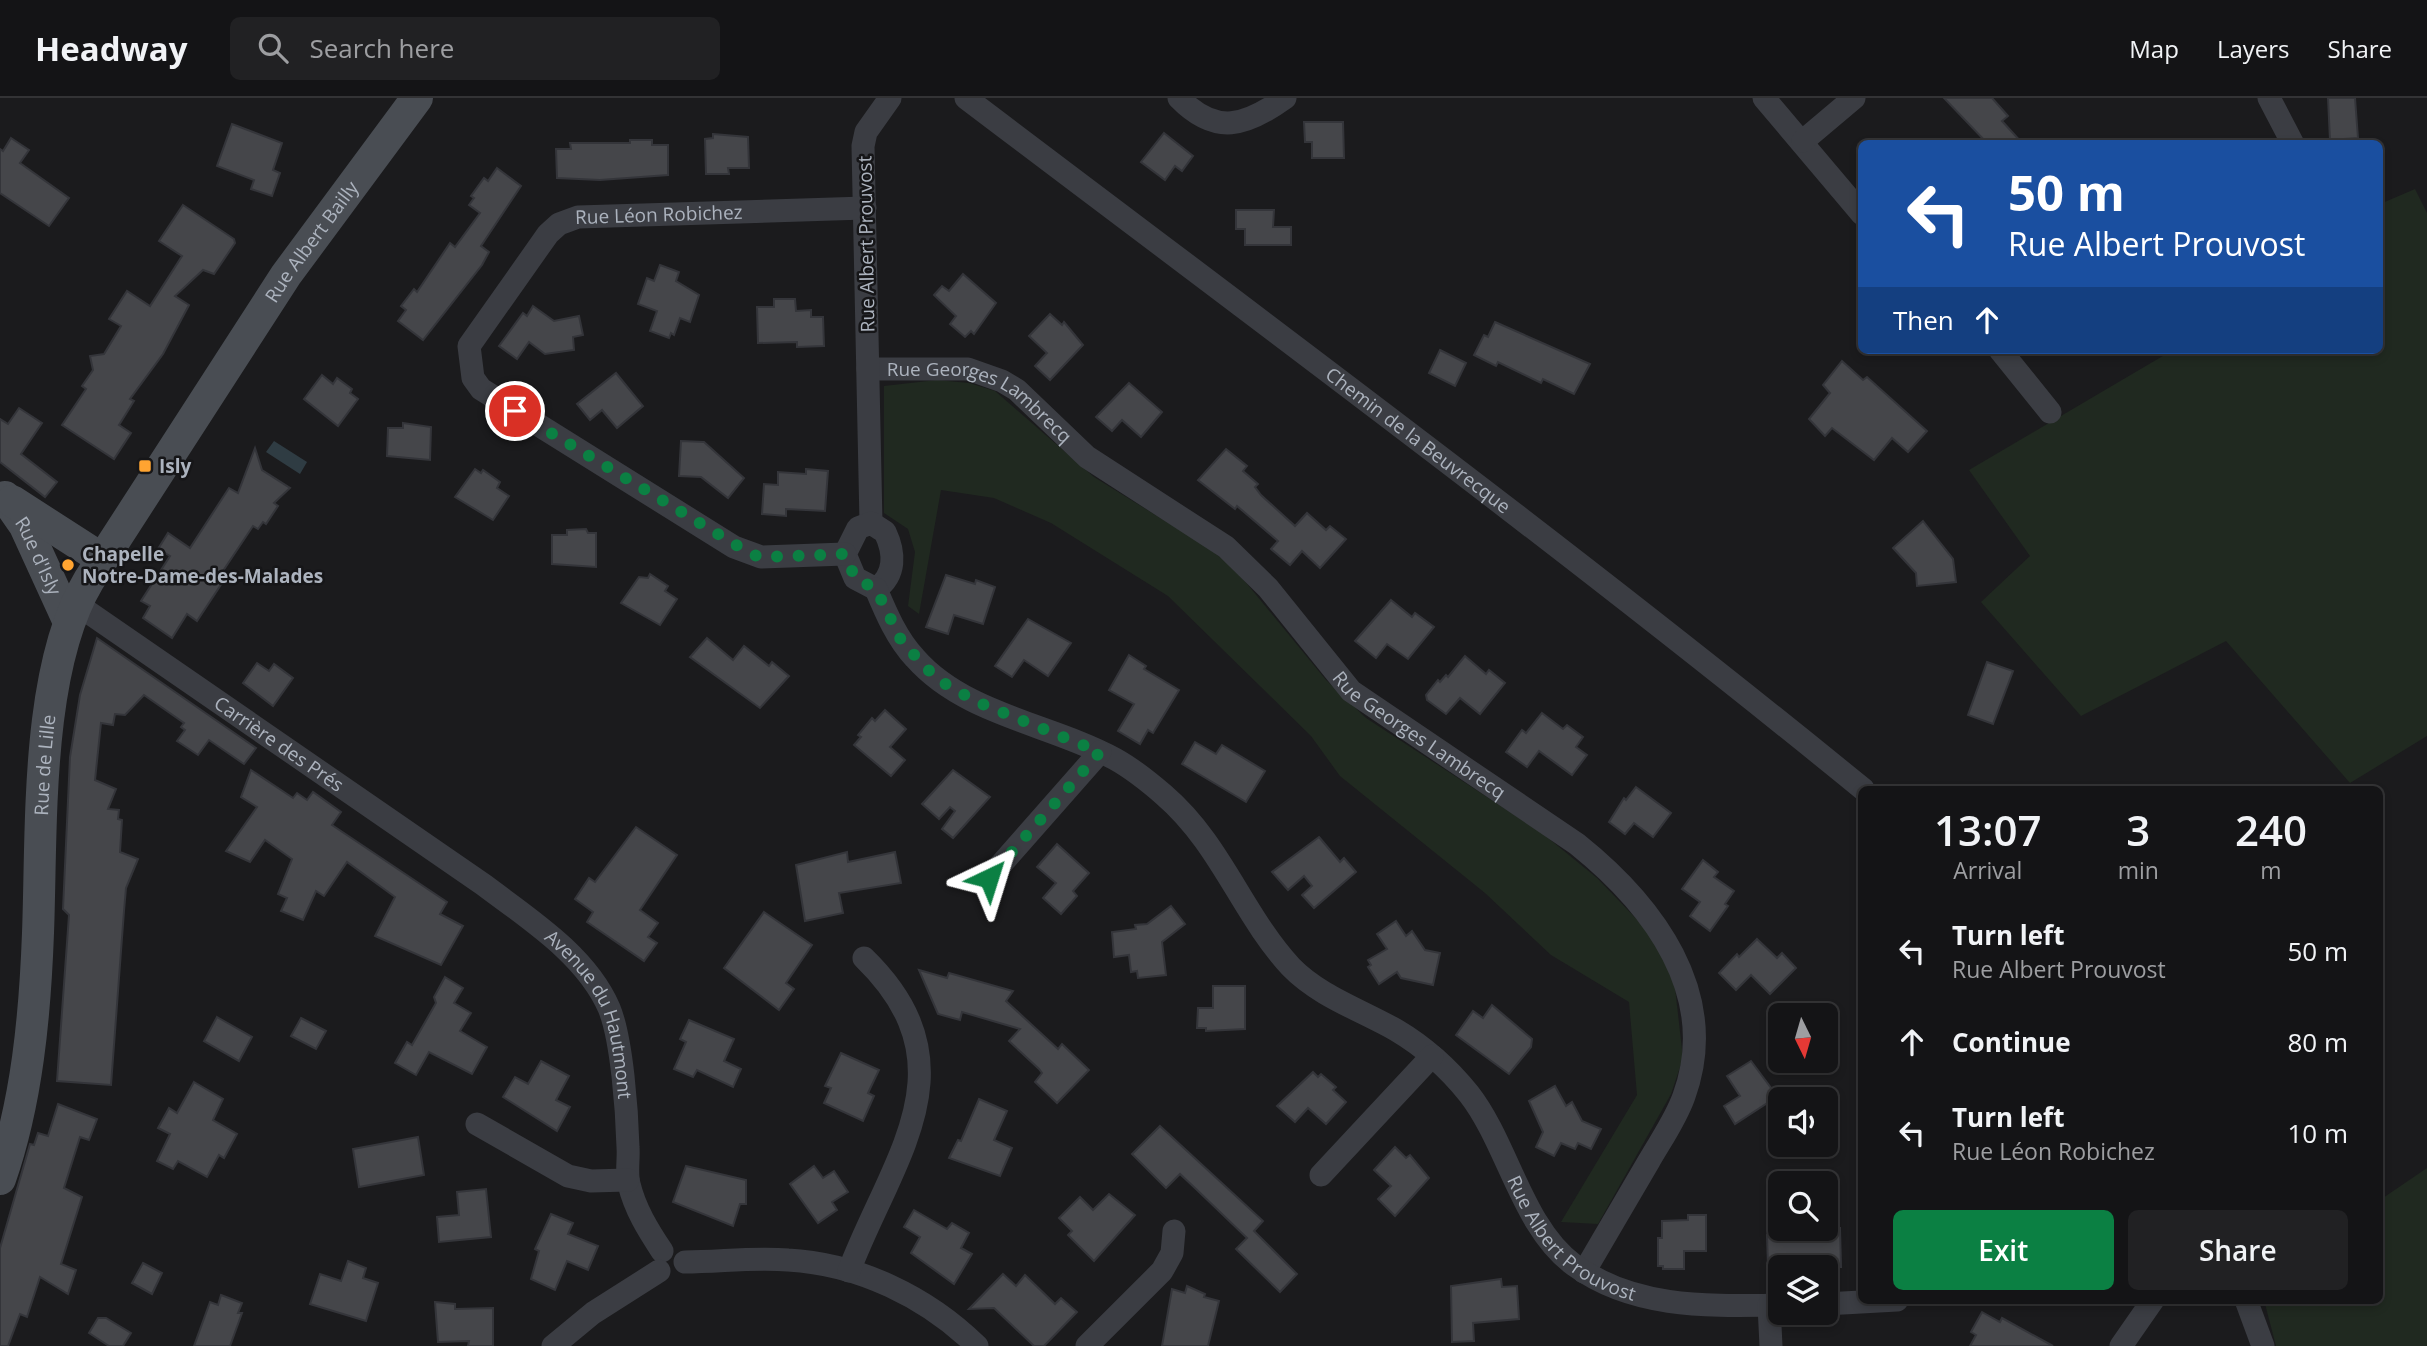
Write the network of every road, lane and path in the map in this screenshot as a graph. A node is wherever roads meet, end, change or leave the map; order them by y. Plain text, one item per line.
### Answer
1 (417, 98) edge
2 (890, 98) edge
3 (966, 98) edge
4 (1179, 98) edge
5 (1285, 98) edge
6 (1764, 98) edge
7 (1854, 98) edge
8 (2269, 98) edge
9 (2291, 140) edge
10 (1803, 141) junction
11 (865, 208) junction
12 (1858, 209) edge
13 (2003, 354) edge
14 (868, 369) junction
15 (213, 389) joint
16 (2050, 412) dead end
17 (3, 495) edge
18 (871, 523) junction
19 (845, 554) junction
20 (102, 559) junction
21 (876, 589) junction
22 (71, 611) junction
23 (1100, 752) junction
24 (1859, 786) edge
25 (989, 878) dead end
26 (484, 885) joint
27 (864, 958) dead end
28 (1432, 1056) junction
29 (477, 1125) dead end
30 (1321, 1175) dead end
31 (0, 1179) edge
32 (628, 1180) junction
33 (1174, 1231) dead end
34 (661, 1261) junction
35 (849, 1271) junction
36 (1584, 1272) junction
37 (1858, 1302) edge
38 (1838, 1303) edge
39 (2150, 1304) edge
40 (2247, 1304) edge
41 (1768, 1305) edge
42 (1773, 1325) edge
43 (553, 1346) edge
44 (977, 1346) edge
45 (1087, 1346) edge
46 (1771, 1346) edge
47 (2121, 1346) edge
48 (2263, 1346) edge

1 - 15 main road, Rue Albert Bailly
2 - 11 street, Rue Albert Prouvost
3 - 24 street, Chemin de la Beuvrecque
4 - 5 street
6 - 10 street
7 - 10 street
8 - 9 street
10 - 12 street
11 - 14 street, Rue Albert Prouvost
11 - 19 street, Rue Léon Robichez
13 - 16 street
14 - 18 street, Rue Albert Prouvost
14 - 36 street, Rue Georges Lambrecq
15 - 20 main road, Rue de Lille
17 - 20 main road, Rue d'Isly
17 - 22 main road, Rue d'Isly
18 - 19 street
18 - 21 street
19 - 21 street
20 - 22 main road, Rue de Lille
21 - 23 street, Rue Albert Prouvost
22 - 26 street, Carrière des Prés
22 - 31 main road, Rue de Lille
23 - 25 street
23 - 28 street, Rue Albert Prouvost
26 - 32 street, Avenue du Hautmont
27 - 35 street
28 - 30 street
28 - 36 street, Rue Albert Prouvost
29 - 32 street
32 - 34 street, Avenue du Hautmont
33 - 45 street
34 - 35 street
34 - 43 street
35 - 44 street
36 - 41 street, Rue Albert Prouvost
37 - 38 street
39 - 47 street
40 - 48 street
42 - 46 street

